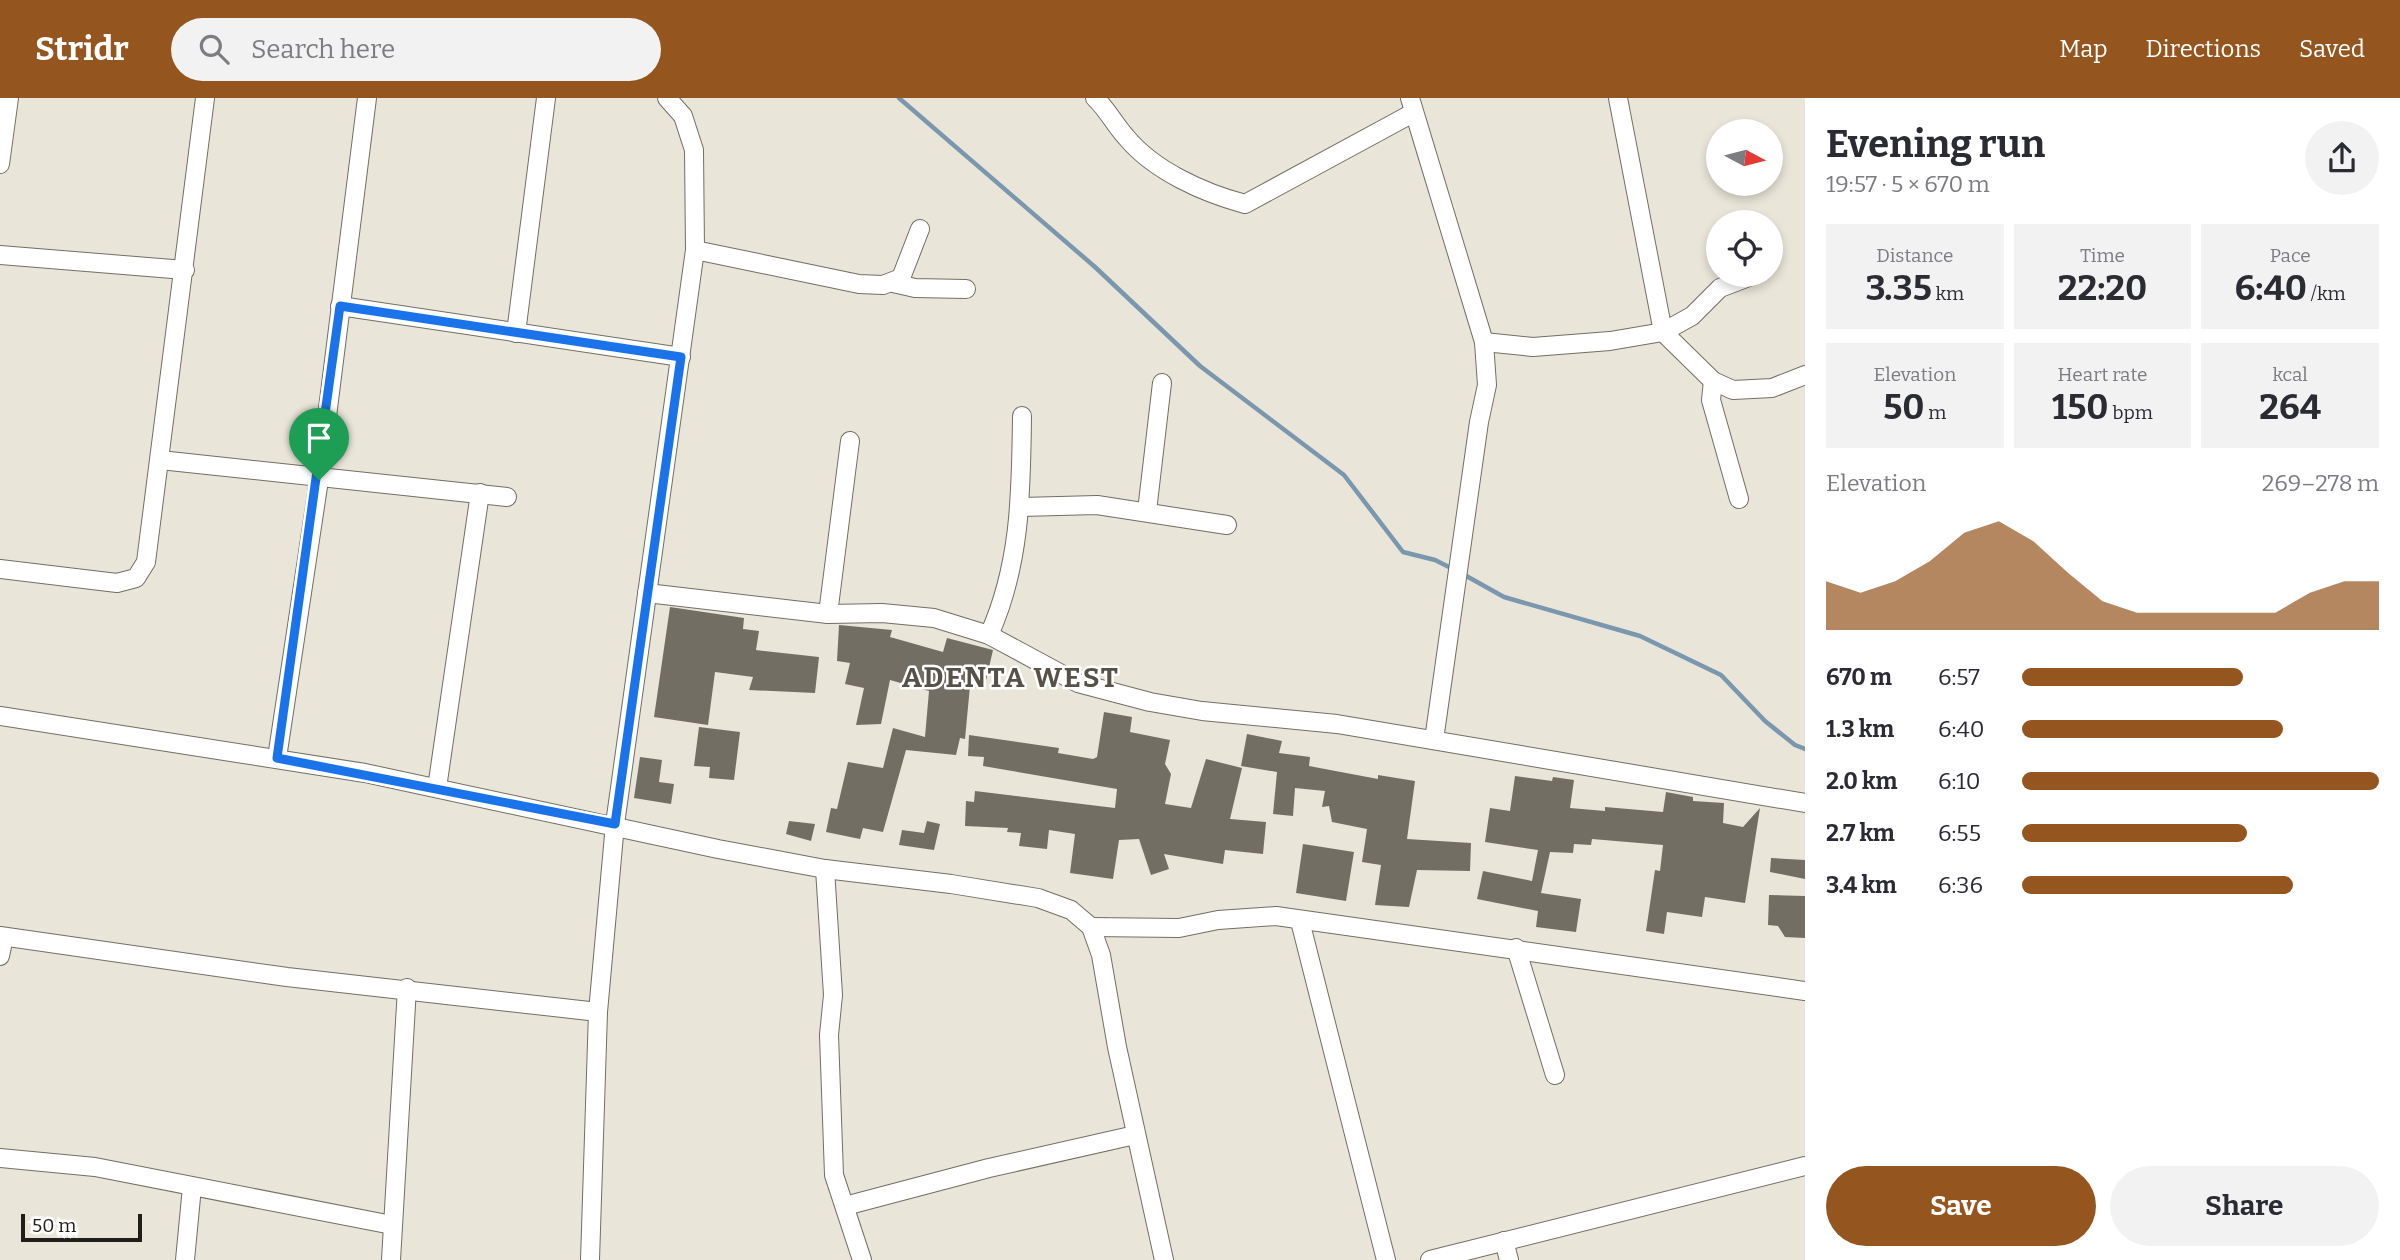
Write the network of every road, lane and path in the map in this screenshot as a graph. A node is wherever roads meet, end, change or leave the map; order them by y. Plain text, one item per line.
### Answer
1 (9, 98) edge
2 (205, 98) edge
3 (367, 98) edge
4 (546, 98) edge
5 (667, 98) edge
6 (1618, 98) edge
7 (1101, 99) edge
8 (1411, 106) edge
9 (0, 164) edge
10 (920, 229) dead end
11 (695, 250) junction
12 (0, 255) edge
13 (185, 270) junction
14 (893, 283) junction
15 (1723, 287) edge
16 (966, 289) dead end
17 (340, 306) junction
18 (1663, 332) junction
19 (516, 333) junction
20 (1484, 342) junction
21 (681, 357) junction
22 (1805, 375) edge
23 (1713, 381) junction
24 (1162, 383) dead end
25 (1022, 416) dead end
26 (850, 441) dead end
27 (160, 460) junction
28 (319, 480) junction
29 (480, 493) junction
30 (508, 498) dead end
31 (1739, 499) dead end
32 (1021, 507) junction
33 (1147, 511) junction
34 (1227, 525) dead end
35 (0, 569) edge
36 (647, 593) junction
37 (828, 614) junction
38 (989, 635) junction
39 (0, 716) edge
40 (1434, 740) junction
41 (277, 758) junction
42 (437, 788) junction
43 (1805, 803) edge
44 (615, 824) junction
45 (825, 869) junction
46 (1300, 921) junction
47 (1091, 927) junction
48 (2, 936) edge
49 (1516, 948) junction
50 (0, 956) edge
51 (407, 988) junction
52 (1805, 991) edge
53 (598, 1012) junction
54 (1555, 1075) dead end
55 (1135, 1135) junction
56 (0, 1158) edge
57 (1805, 1166) edge
58 (192, 1187) junction
59 (845, 1206) junction
60 (392, 1225) junction
61 (1504, 1241) junction
62 (185, 1260) edge
63 (391, 1260) edge
64 (590, 1260) edge
65 (862, 1260) edge
66 (1164, 1260) edge
67 (1386, 1260) edge
68 (1430, 1260) edge
69 (1509, 1260) edge

1 - 9 street
2 - 13 street
3 - 17 street
4 - 19 street
5 - 11 street
6 - 18 street
7 - 8 street
8 - 20 street
10 - 14 street
11 - 14 street
11 - 21 street
12 - 13 street
13 - 27 street
14 - 16 street
15 - 18 street
17 - 19 street
17 - 28 street
18 - 20 street
18 - 23 street
19 - 21 street
20 - 40 street
21 - 36 street
22 - 23 street
23 - 31 street
24 - 33 street
25 - 32 street
26 - 37 street
27 - 28 street
27 - 35 street
28 - 29 street
28 - 41 street
29 - 30 street
29 - 42 street
32 - 33 street
32 - 38 street
33 - 34 street
36 - 37 street
36 - 44 street
37 - 38 street
38 - 40 street
39 - 41 street
40 - 43 street
41 - 42 street
42 - 44 street
44 - 45 street
44 - 53 street
45 - 47 street
45 - 59 street
46 - 47 street
46 - 49 street
46 - 67 street
47 - 55 street
48 - 50 street
48 - 51 street
49 - 52 street
49 - 54 street
51 - 53 street
51 - 60 street
53 - 64 street
55 - 59 street
55 - 66 street
56 - 58 street
57 - 61 street
58 - 60 street
58 - 62 street
59 - 65 street
60 - 63 street
61 - 68 street
61 - 69 street

